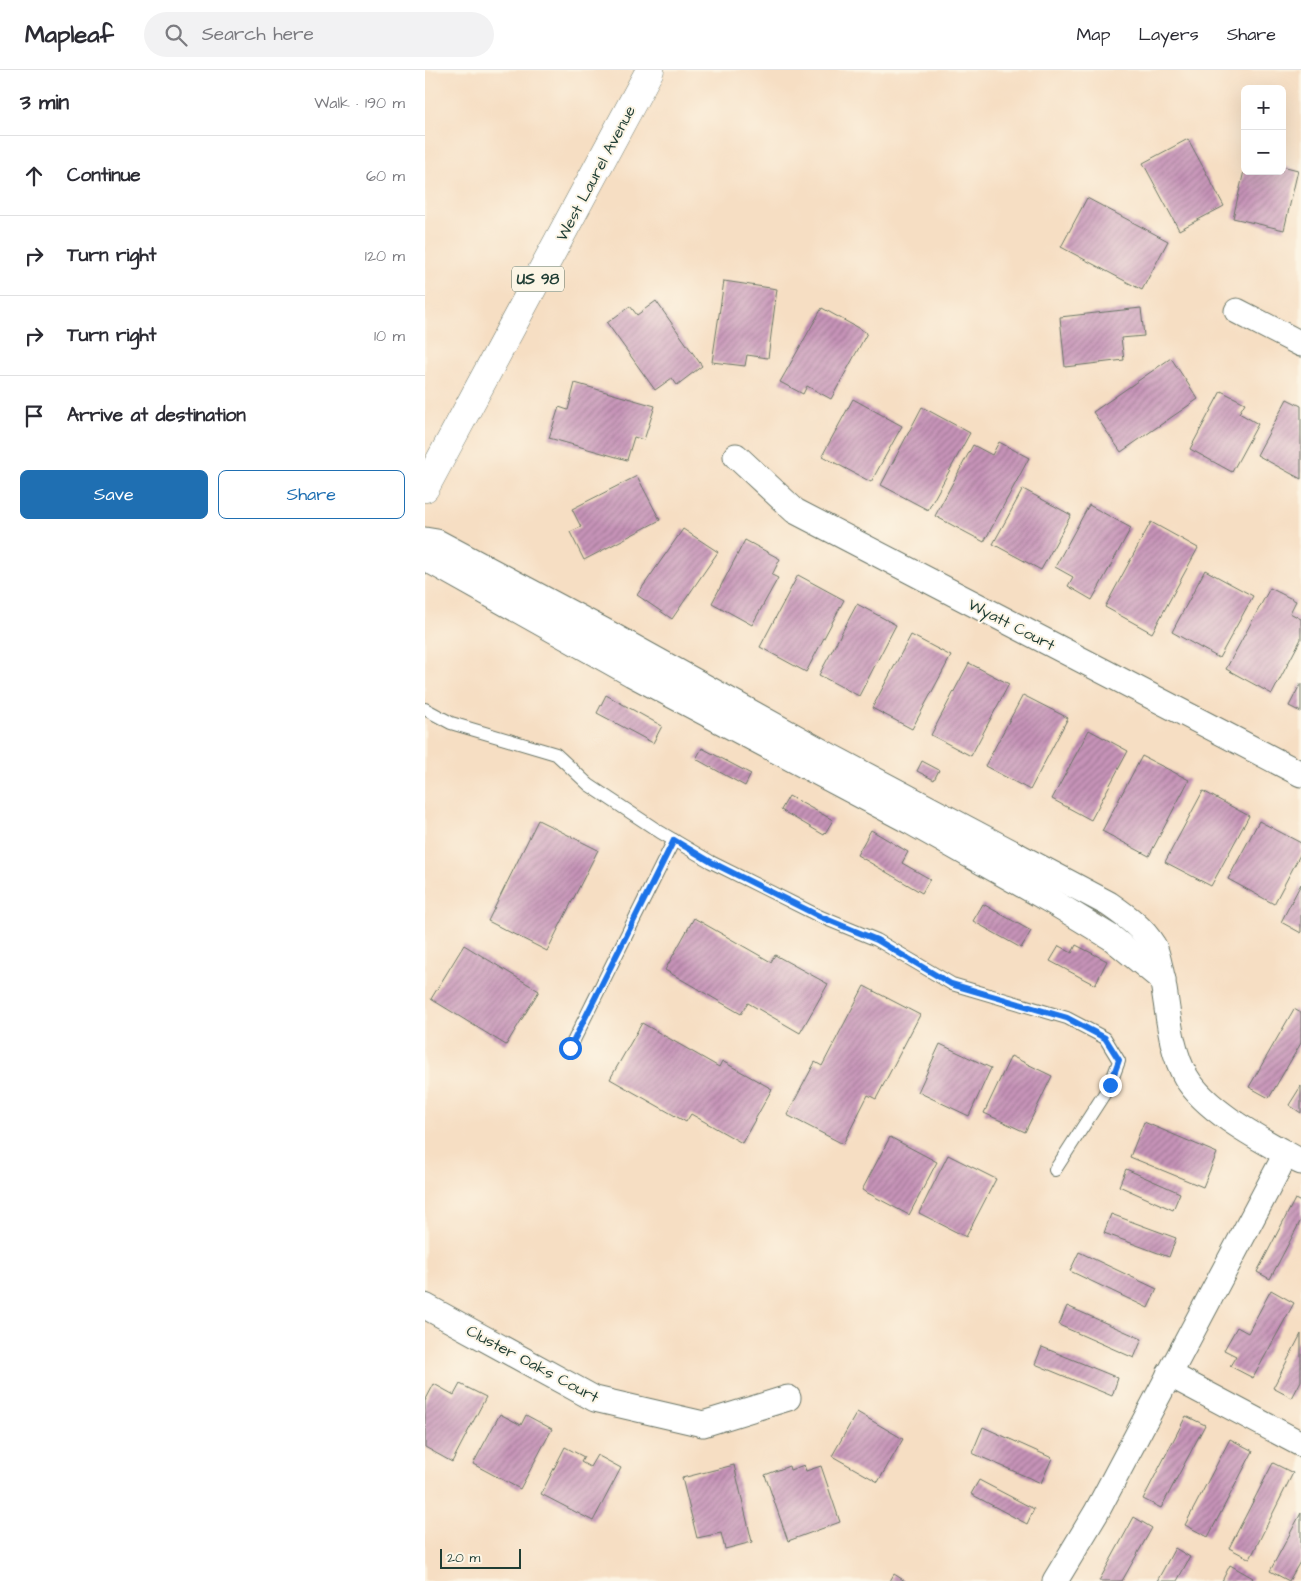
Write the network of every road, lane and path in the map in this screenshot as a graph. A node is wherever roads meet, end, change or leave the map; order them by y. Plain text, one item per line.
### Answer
1 (650, 70) edge
2 (1237, 311) dead end
3 (1301, 344) edge
4 (736, 456) dead end
5 (425, 488) edge
6 (425, 540) edge
7 (425, 558) edge
8 (425, 709) edge
9 (1301, 774) edge
10 (674, 840) junction
11 (1163, 980) junction
12 (570, 1048) dead end
13 (1294, 1158) edge
14 (1055, 1170) dead end
15 (425, 1306) edge
16 (1169, 1374) junction
17 (788, 1398) dead end
18 (1301, 1444) edge
19 (1055, 1581) edge

1 - 5 main road, West Laurel Avenue / US 98
2 - 3 street
4 - 9 street, Wyatt Court
6 - 11 street
7 - 11 street
8 - 10 lane
10 - 12 lane
10 - 14 lane
11 - 13 street
13 - 16 street
15 - 17 street, Cluster Oaks Court
16 - 18 street
16 - 19 street

